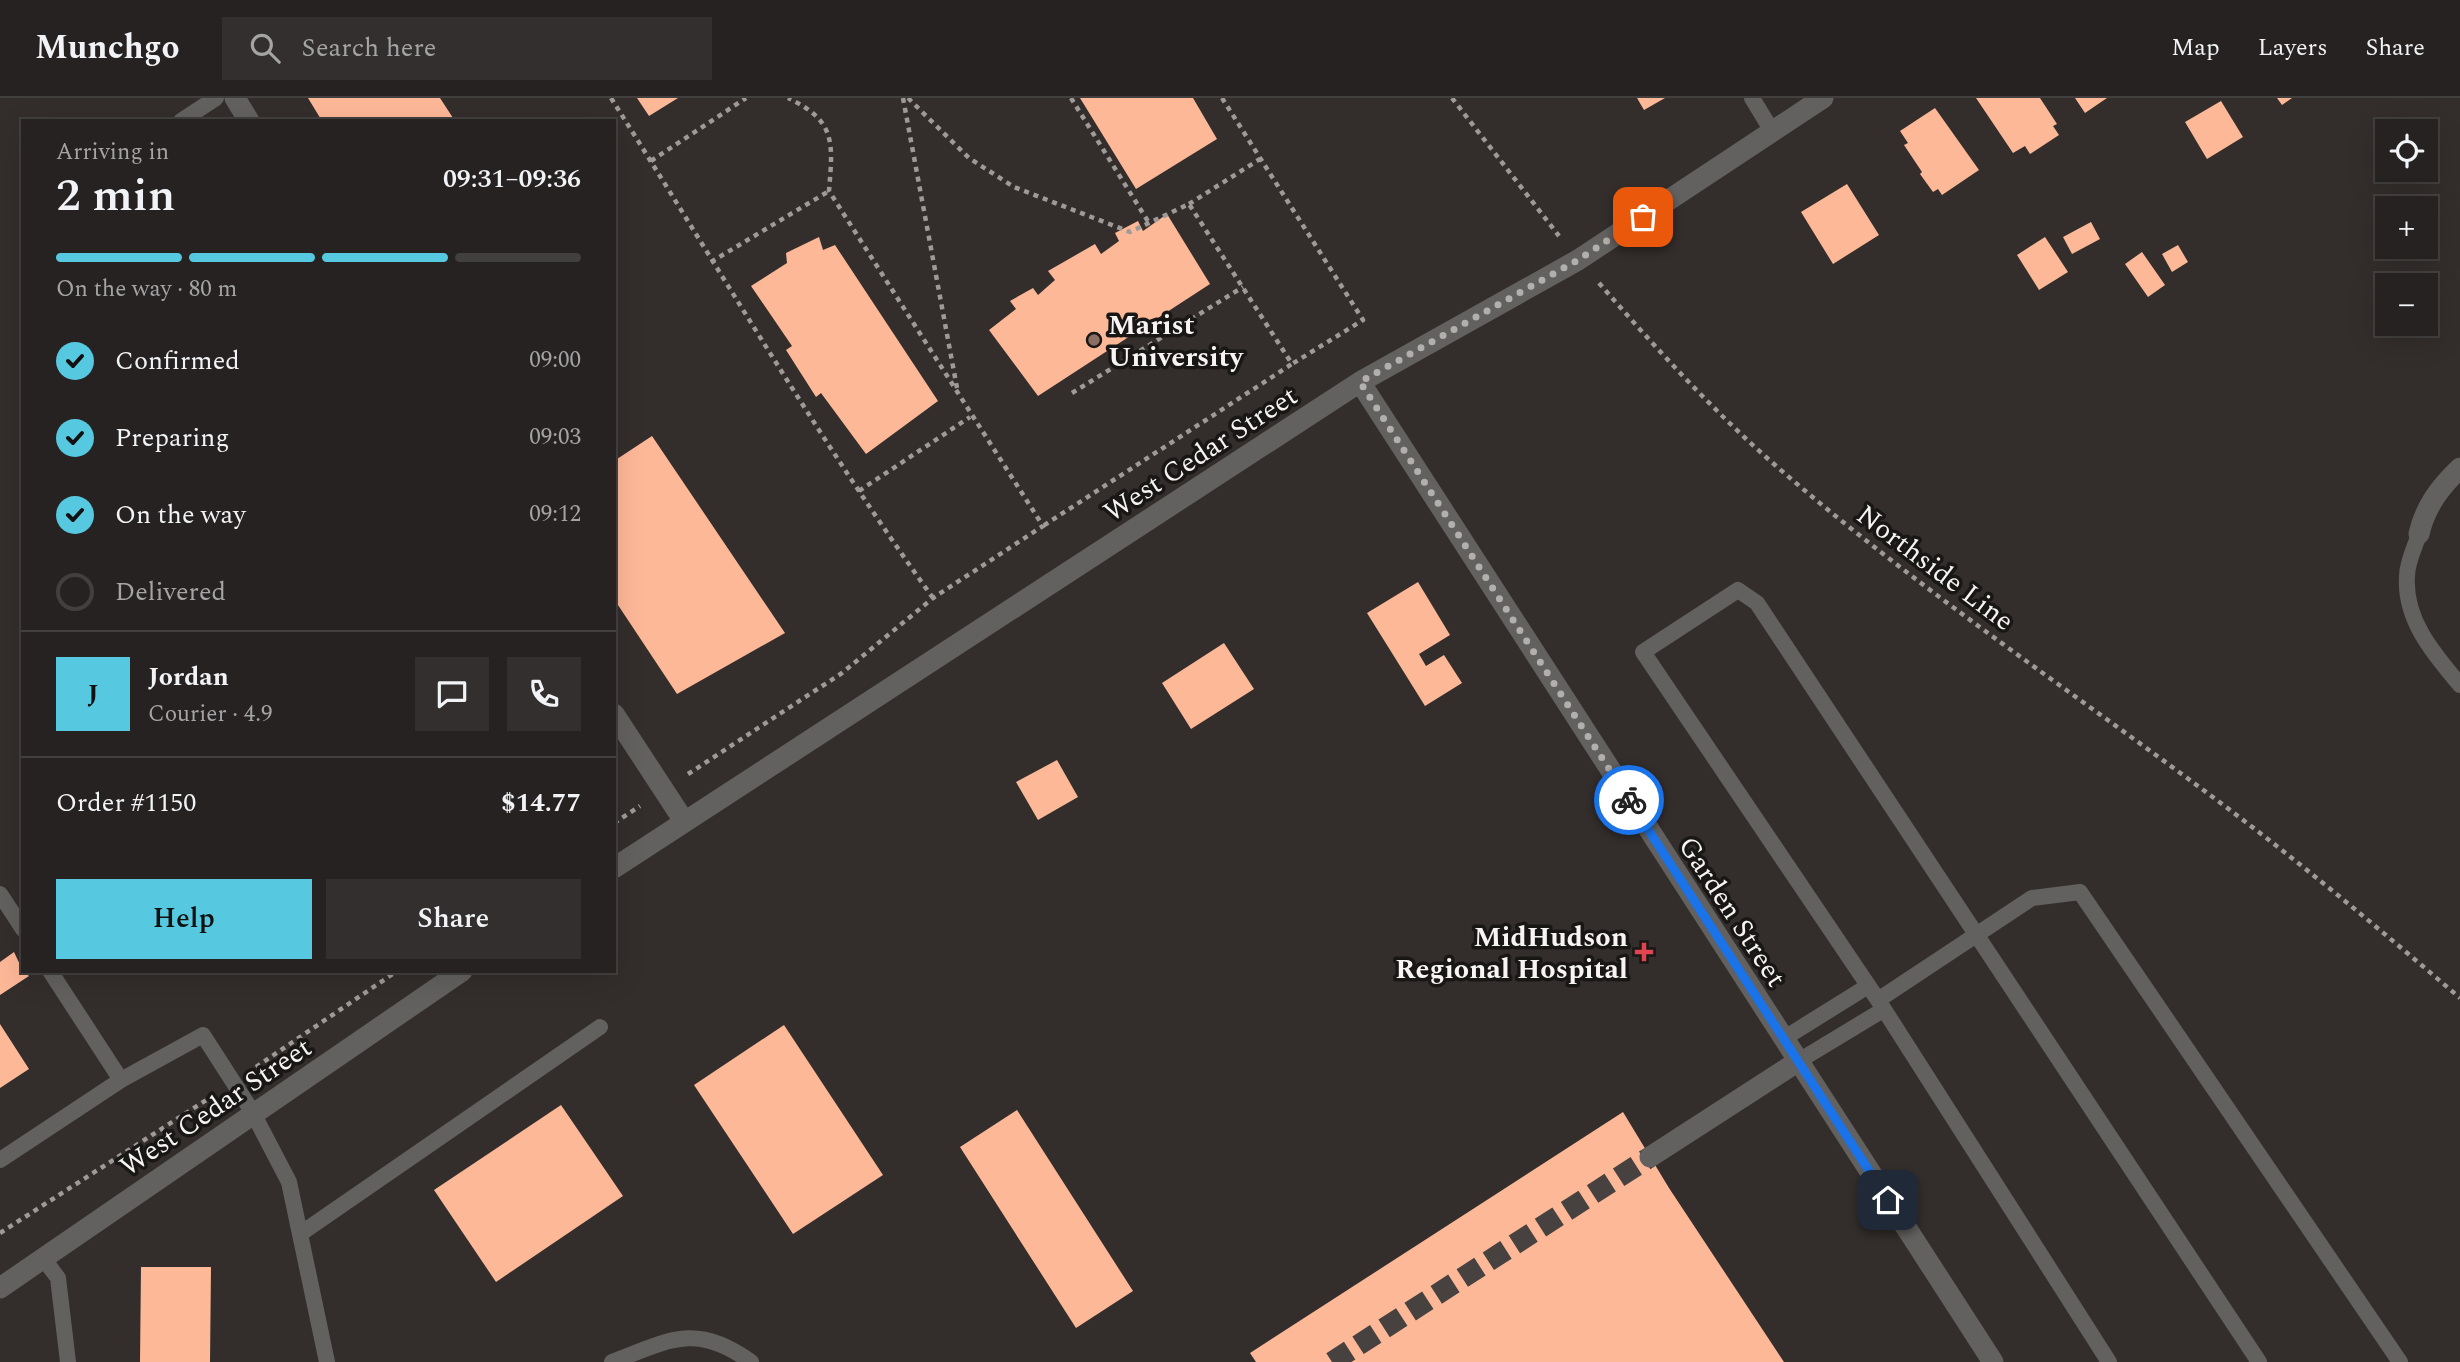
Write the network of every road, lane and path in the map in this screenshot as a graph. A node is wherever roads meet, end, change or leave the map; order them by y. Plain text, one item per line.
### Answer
1 (216, 98) edge
2 (235, 98) edge
3 (611, 98) edge
4 (746, 98) edge
5 (788, 98) edge
6 (905, 98) edge
7 (1071, 98) edge
8 (1222, 98) edge
9 (1452, 98) edge
10 (1752, 98) edge
11 (1823, 98) edge
12 (184, 119) edge
13 (248, 119) edge
14 (1772, 131) junction
15 (1260, 159) junction
16 (651, 161) junction
17 (829, 191) junction
18 (1189, 204) junction
19 (1149, 223) junction
20 (1578, 260) junction
21 (711, 262) junction
22 (1243, 286) junction
23 (1292, 364) junction
24 (1360, 382) junction
25 (957, 392) junction
26 (1072, 393) dead end
27 (970, 417) junction
28 (2460, 468) edge
29 (859, 491) junction
30 (1043, 526) junction
31 (2419, 534) joint
32 (933, 598) junction
33 (2460, 685) edge
34 (616, 717) edge
35 (661, 791) junction
36 (684, 821) junction
37 (616, 822) edge
38 (616, 867) edge
39 (0, 894) edge
40 (21, 926) edge
41 (1978, 934) junction
42 (51, 973) edge
43 (394, 973) edge
44 (459, 973) edge
45 (1868, 986) junction
46 (2460, 998) edge
47 (1880, 1005) junction
48 (600, 1027) dead end
49 (1783, 1039) junction
50 (1797, 1062) junction
51 (121, 1080) junction
52 (233, 1083) junction
53 (253, 1113) junction
54 (1650, 1157) tunnel mouth
55 (0, 1160) edge
56 (0, 1233) edge
57 (300, 1234) junction
58 (43, 1258) junction
59 (0, 1288) edge
60 (68, 1362) edge
61 (327, 1362) edge
62 (612, 1362) edge
63 (751, 1362) edge
64 (1993, 1362) edge
65 (2109, 1362) edge
66 (2259, 1362) edge
67 (2400, 1362) edge

1 - 12 lane
2 - 13 street
3 - 16 path
4 - 16 path
5 - 17 path
6 - 19 path
6 - 25 path
7 - 19 path
8 - 15 path
9 - 20 path, Northside Line
10 - 14 lane
11 - 14 street, West Cedar Street
14 - 20 street, West Cedar Street
15 - 18 path
15 - 23 path
16 - 21 path
17 - 21 path
17 - 25 path
18 - 19 path
18 - 22 path
20 - 24 street, West Cedar Street
20 - 46 path, Northside Line
21 - 29 path
22 - 23 path
22 - 26 path
23 - 30 path
24 - 36 street, West Cedar Street
24 - 49 street, Garden Street
25 - 27 path
27 - 29 path
27 - 30 path
28 - 31 street
29 - 32 path
30 - 32 path
31 - 33 lane
32 - 35 path
34 - 35 street
35 - 36 street
35 - 37 path
36 - 38 street, West Cedar Street
39 - 40 lane
41 - 45 lane
41 - 47 lane
41 - 66 lane
41 - 67 lane
42 - 51 lane
43 - 52 path
44 - 53 street, West Cedar Street
45 - 47 lane
45 - 49 lane
47 - 50 lane
47 - 65 lane
48 - 57 lane
49 - 50 street, Garden Street
50 - 54 street
50 - 64 street, Garden Street
51 - 52 lane
51 - 55 lane
52 - 53 lane
52 - 56 path
53 - 57 lane
53 - 58 street, West Cedar Street
57 - 61 lane
58 - 59 street, West Cedar Street
58 - 60 lane
62 - 63 lane

